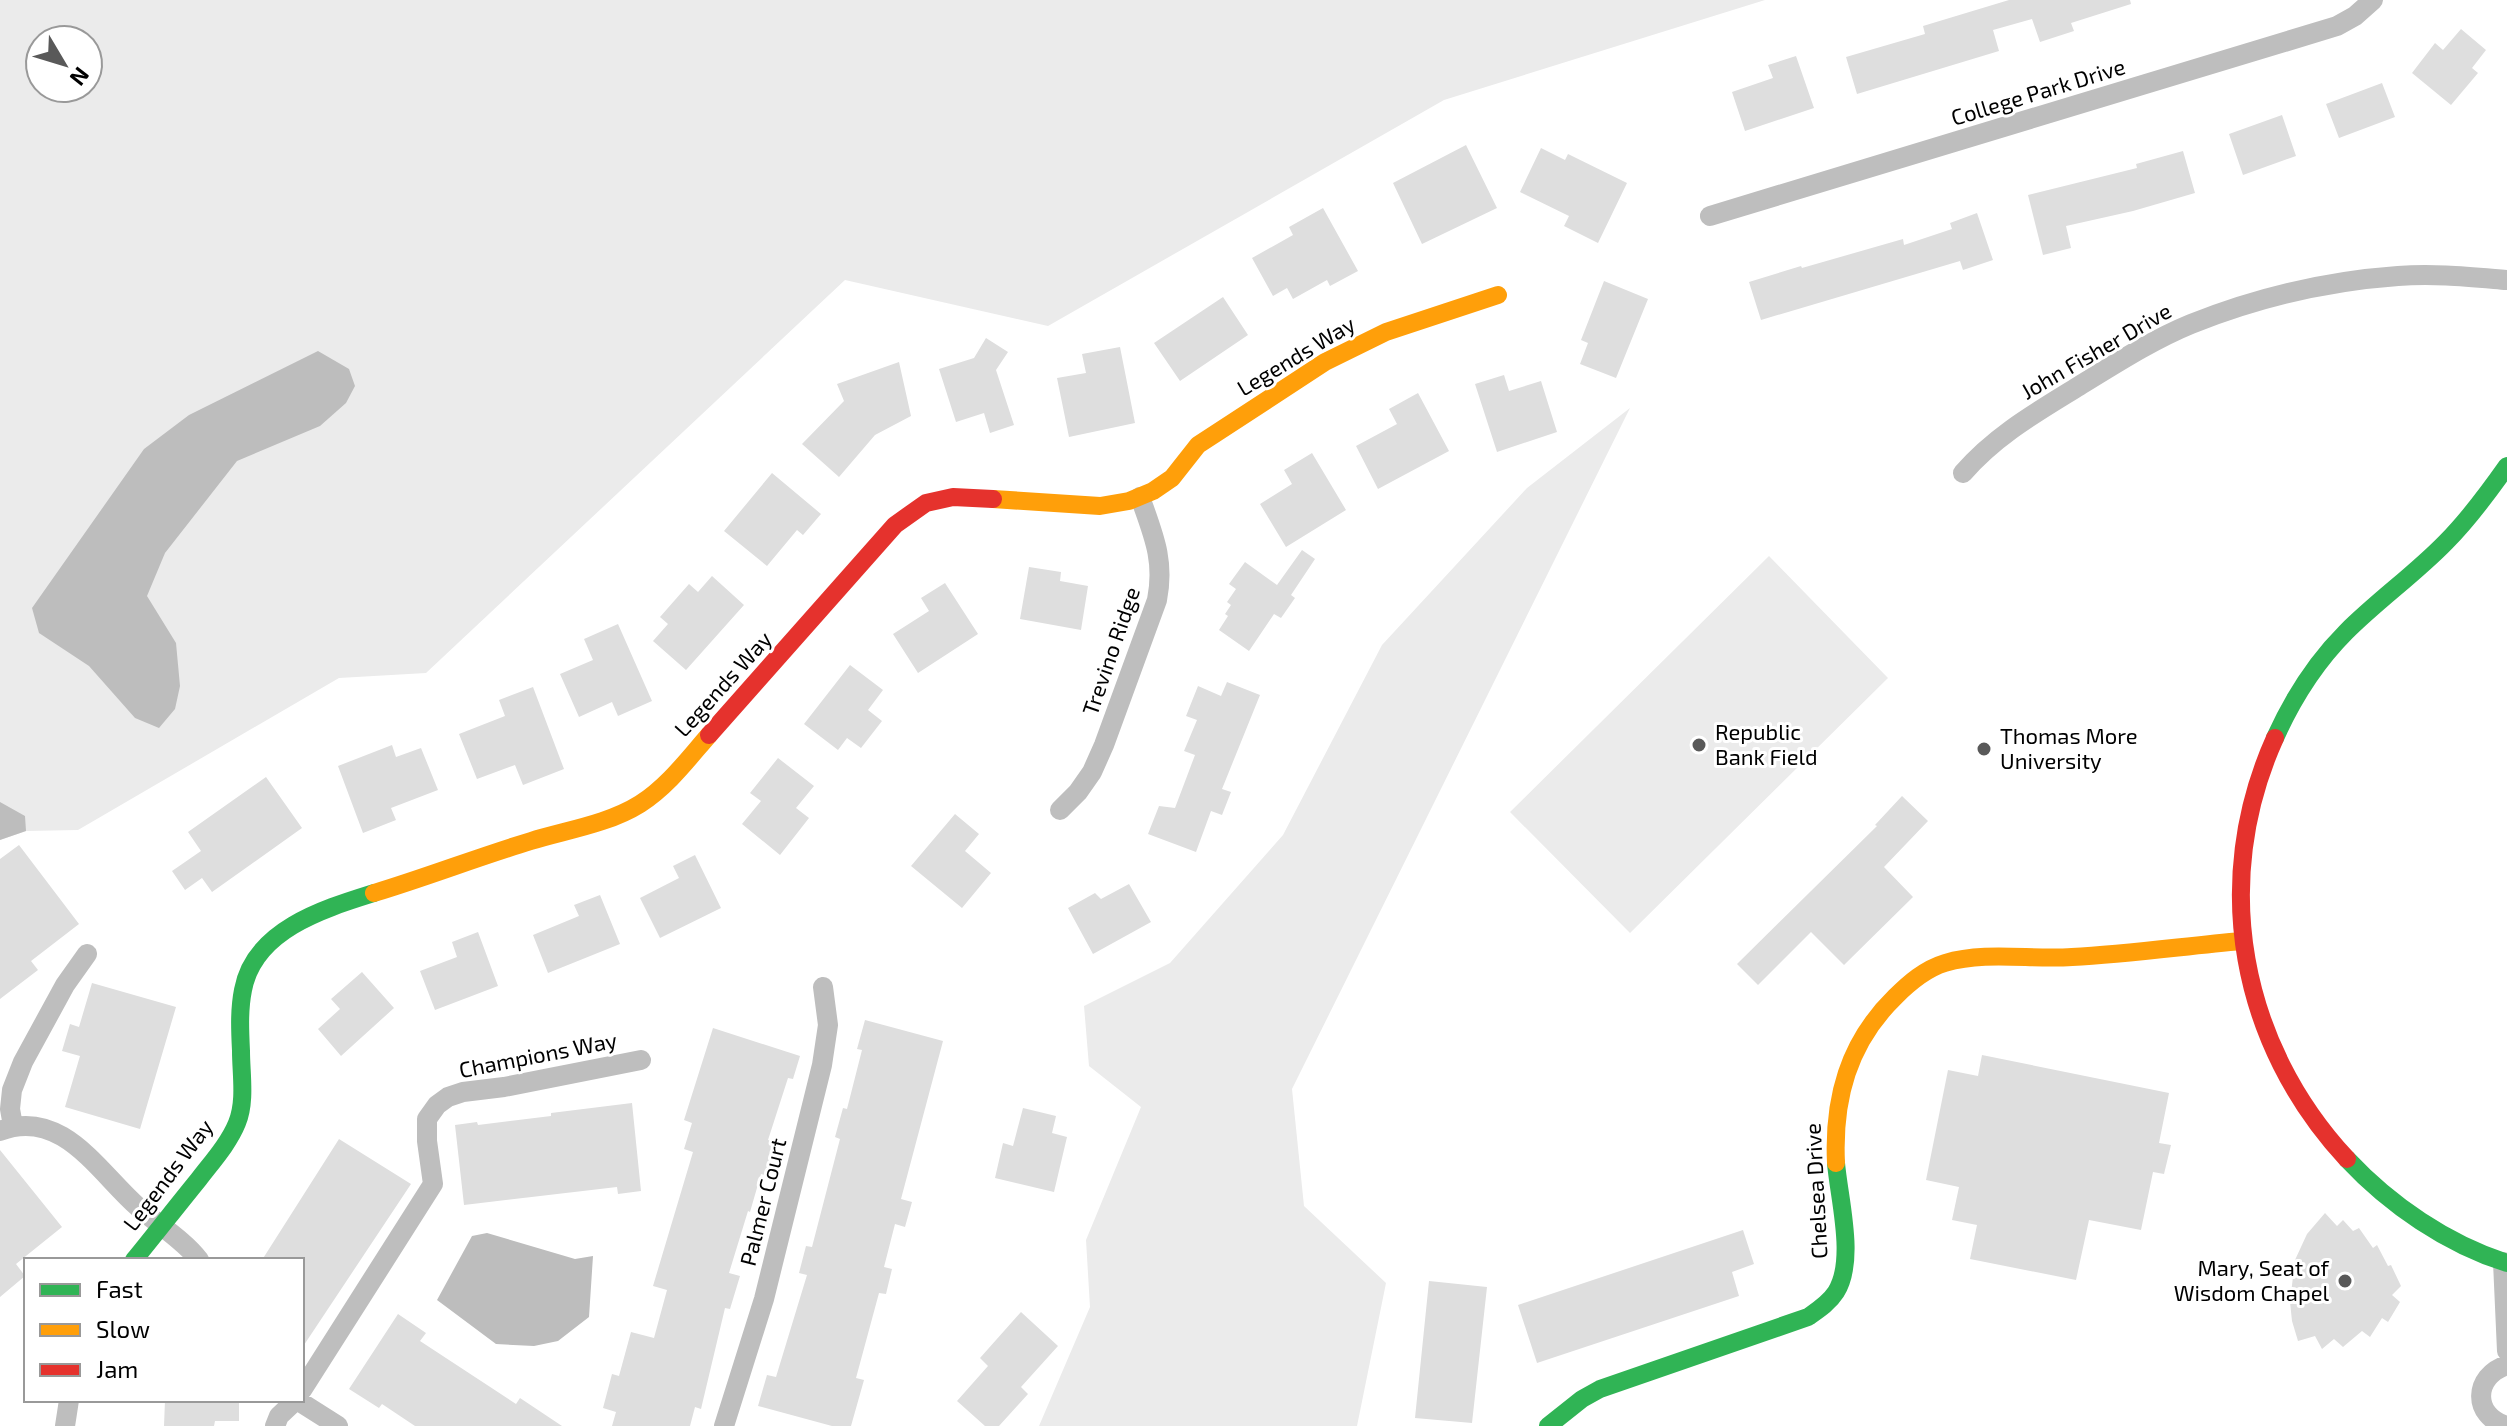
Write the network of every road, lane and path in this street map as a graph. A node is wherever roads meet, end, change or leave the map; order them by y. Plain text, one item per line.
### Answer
1 (2373, 0) edge
2 (1710, 216) dead end
3 (2507, 280) edge
4 (1498, 295) dead end
5 (2507, 466) edge
6 (1963, 473) dead end
7 (1140, 497) junction
8 (1060, 810) dead end
9 (2242, 941) junction
10 (87, 954) dead end
11 (823, 987) dead end
12 (641, 1060) dead end
13 (6, 1129) edge
14 (160, 1226) junction
15 (136, 1258) edge
16 (197, 1258) edge
17 (2505, 1262) edge
18 (2507, 1351) edge
19 (2507, 1365) edge
20 (304, 1387) edge
21 (69, 1402) edge
22 (294, 1402) edge
23 (299, 1402) edge
24 (65, 1426) edge
25 (275, 1426) edge
26 (338, 1426) edge
27 (724, 1426) edge
28 (1548, 1426) edge
29 (2507, 1426) edge

1 - 2 street, College Park Drive
3 - 6 street, John Fisher Drive
4 - 7 street, Legends Way
5 - 9 street
7 - 8 street, Trevino Ridge
7 - 14 street, Legends Way
9 - 17 street
9 - 28 street, Chelsea Drive
10 - 13 street
11 - 27 street, Palmer Court
12 - 20 street, Champions Way
13 - 14 street
14 - 15 street, Legends Way
14 - 16 street
17 - 18 street
19 - 29 street
21 - 24 street
22 - 25 street
23 - 26 street

